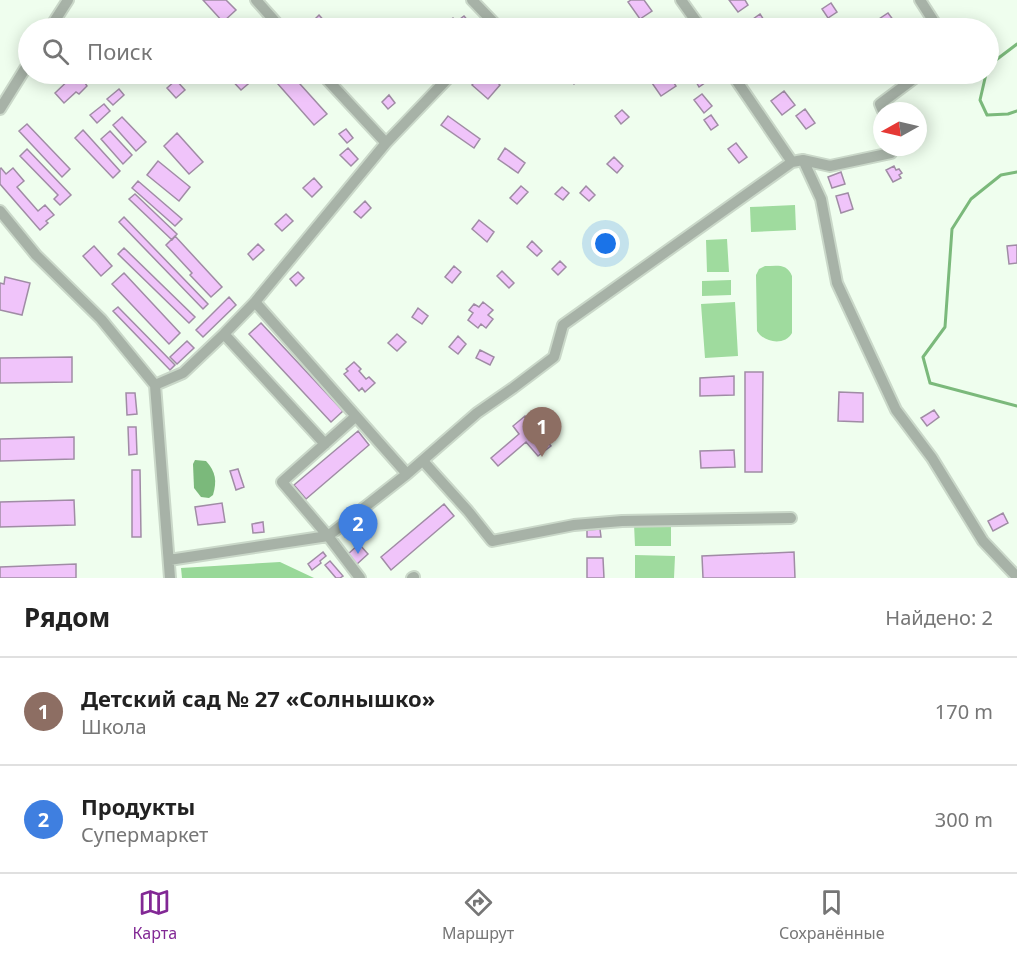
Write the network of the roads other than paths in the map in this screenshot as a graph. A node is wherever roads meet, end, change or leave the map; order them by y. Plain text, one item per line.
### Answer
1 (68, 0) edge
2 (256, 0) edge
3 (472, 0) edge
4 (681, 0) edge
5 (920, 0) edge
6 (56, 18) edge
7 (272, 18) edge
8 (488, 18) edge
9 (694, 18) edge
10 (932, 18) edge
11 (18, 80) edge
12 (331, 84) edge
13 (442, 84) edge
14 (740, 84) edge
15 (907, 84) edge
16 (883, 102) edge
17 (0, 110) edge
18 (386, 143) junction
19 (877, 156) edge
20 (798, 161) junction
21 (0, 211) edge
22 (255, 302) junction
23 (224, 334) junction
24 (155, 386) junction
25 (355, 417) junction
26 (325, 444) junction
27 (423, 461) junction
28 (407, 474) junction
29 (791, 518) dead end
30 (328, 536) junction
31 (169, 560) junction
32 (1017, 577) edge
33 (170, 578) edge
34 (360, 578) edge

1 - 6 street
2 - 7 street
3 - 8 street
4 - 9 street
5 - 10 street
11 - 17 street
12 - 18 street
13 - 18 street
14 - 20 street
15 - 16 street
18 - 22 street
19 - 20 street
20 - 27 street
20 - 32 street
21 - 24 street
22 - 23 street
22 - 25 street
23 - 24 street
23 - 26 street
24 - 31 street
25 - 26 street
25 - 28 street
26 - 30 street
27 - 28 street
27 - 29 street
28 - 30 street
30 - 31 street
30 - 34 street
31 - 33 street

